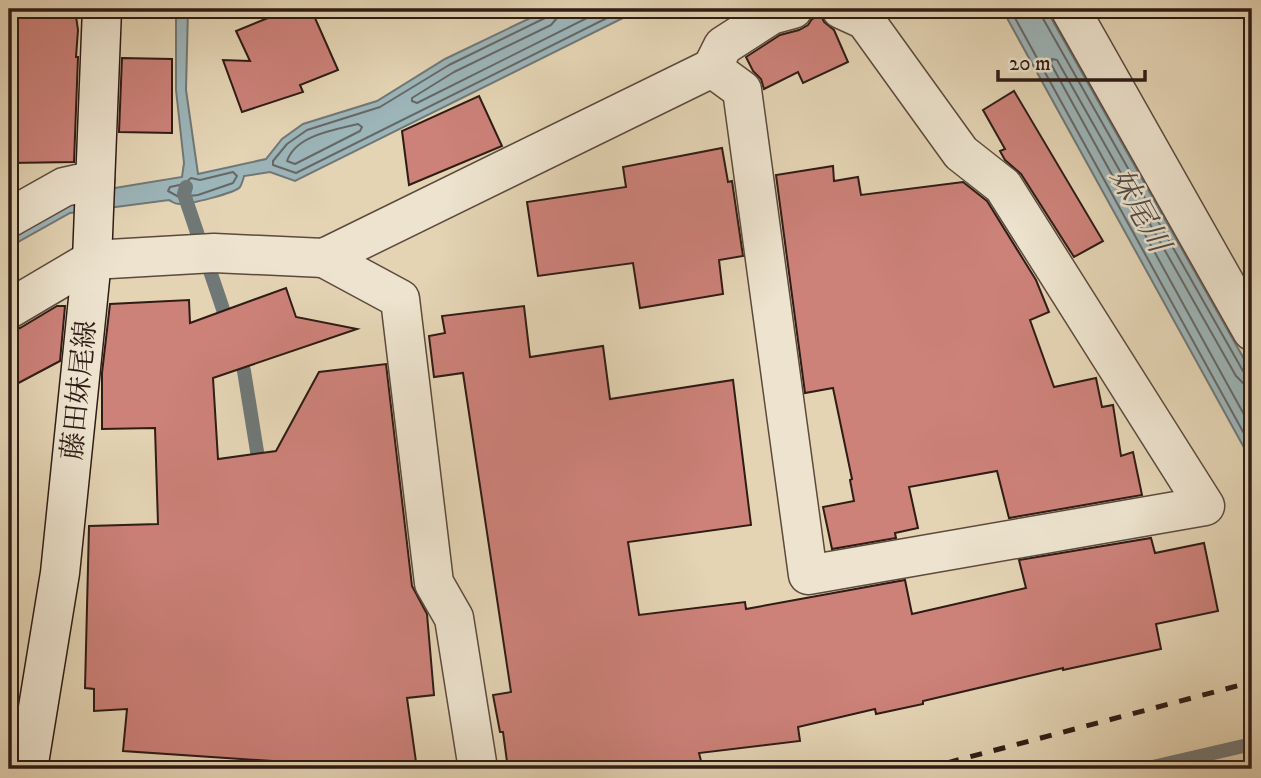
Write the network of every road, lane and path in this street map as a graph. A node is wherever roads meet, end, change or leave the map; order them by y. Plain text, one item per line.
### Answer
1 (102, 9) edge
2 (793, 9) edge
3 (841, 9) edge
4 (1070, 9) edge
5 (712, 68) junction
6 (95, 182) junction
7 (9, 218) edge
8 (93, 242) junction
9 (324, 258) junction
10 (9, 309) edge
11 (1252, 331) edge
12 (28, 769) edge
13 (478, 769) edge

1 - 6 street, 藤田妹尾線
2 - 5 street
3 - 5 street
4 - 11 street
5 - 9 street
6 - 7 street
6 - 8 street, 藤田妹尾線
8 - 9 street
8 - 10 street
8 - 12 street, 藤田妹尾線
9 - 13 street

